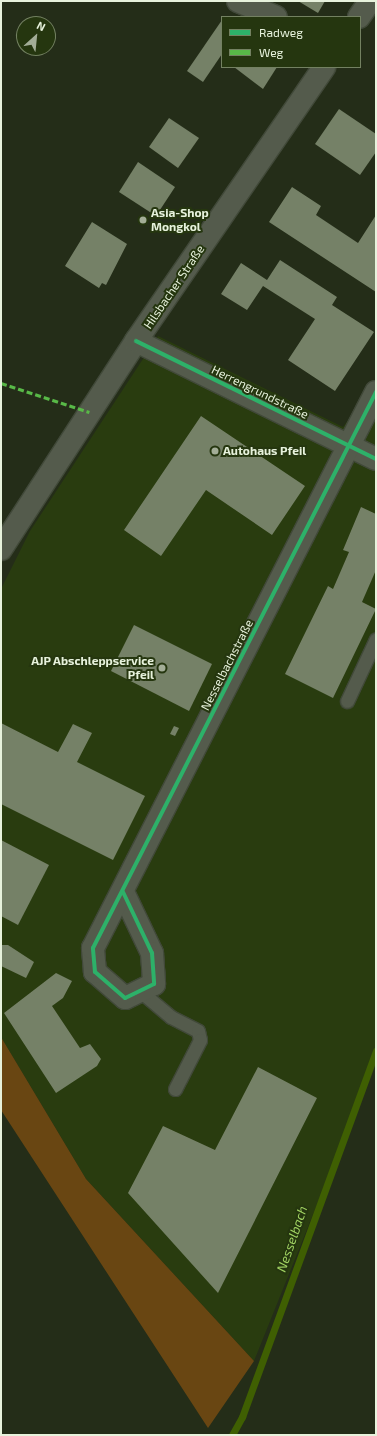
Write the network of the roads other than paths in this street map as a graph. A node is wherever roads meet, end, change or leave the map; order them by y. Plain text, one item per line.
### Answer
1 (238, 1) edge
2 (370, 1) edge
3 (274, 16) edge
4 (360, 16) edge
5 (323, 68) edge
6 (136, 341) junction
7 (376, 392) edge
8 (348, 446) junction
9 (376, 459) edge
10 (1, 549) edge
11 (376, 639) edge
12 (347, 701) dead end
13 (123, 892) junction
14 (140, 991) junction
15 (175, 1089) dead end

1 - 3 street
2 - 4 street
5 - 6 street, Hilsbacher Straße
6 - 8 street, Herrengrundstraße
6 - 10 street, Hilsbacher Straße
7 - 8 street, Nesselbachstraße
8 - 9 street, Herrengrundstraße
8 - 13 street, Nesselbachstraße
11 - 12 lane
13 - 14 street, Nesselbachstraße
13 - 14 street, Nesselbachstraße
14 - 15 lane

